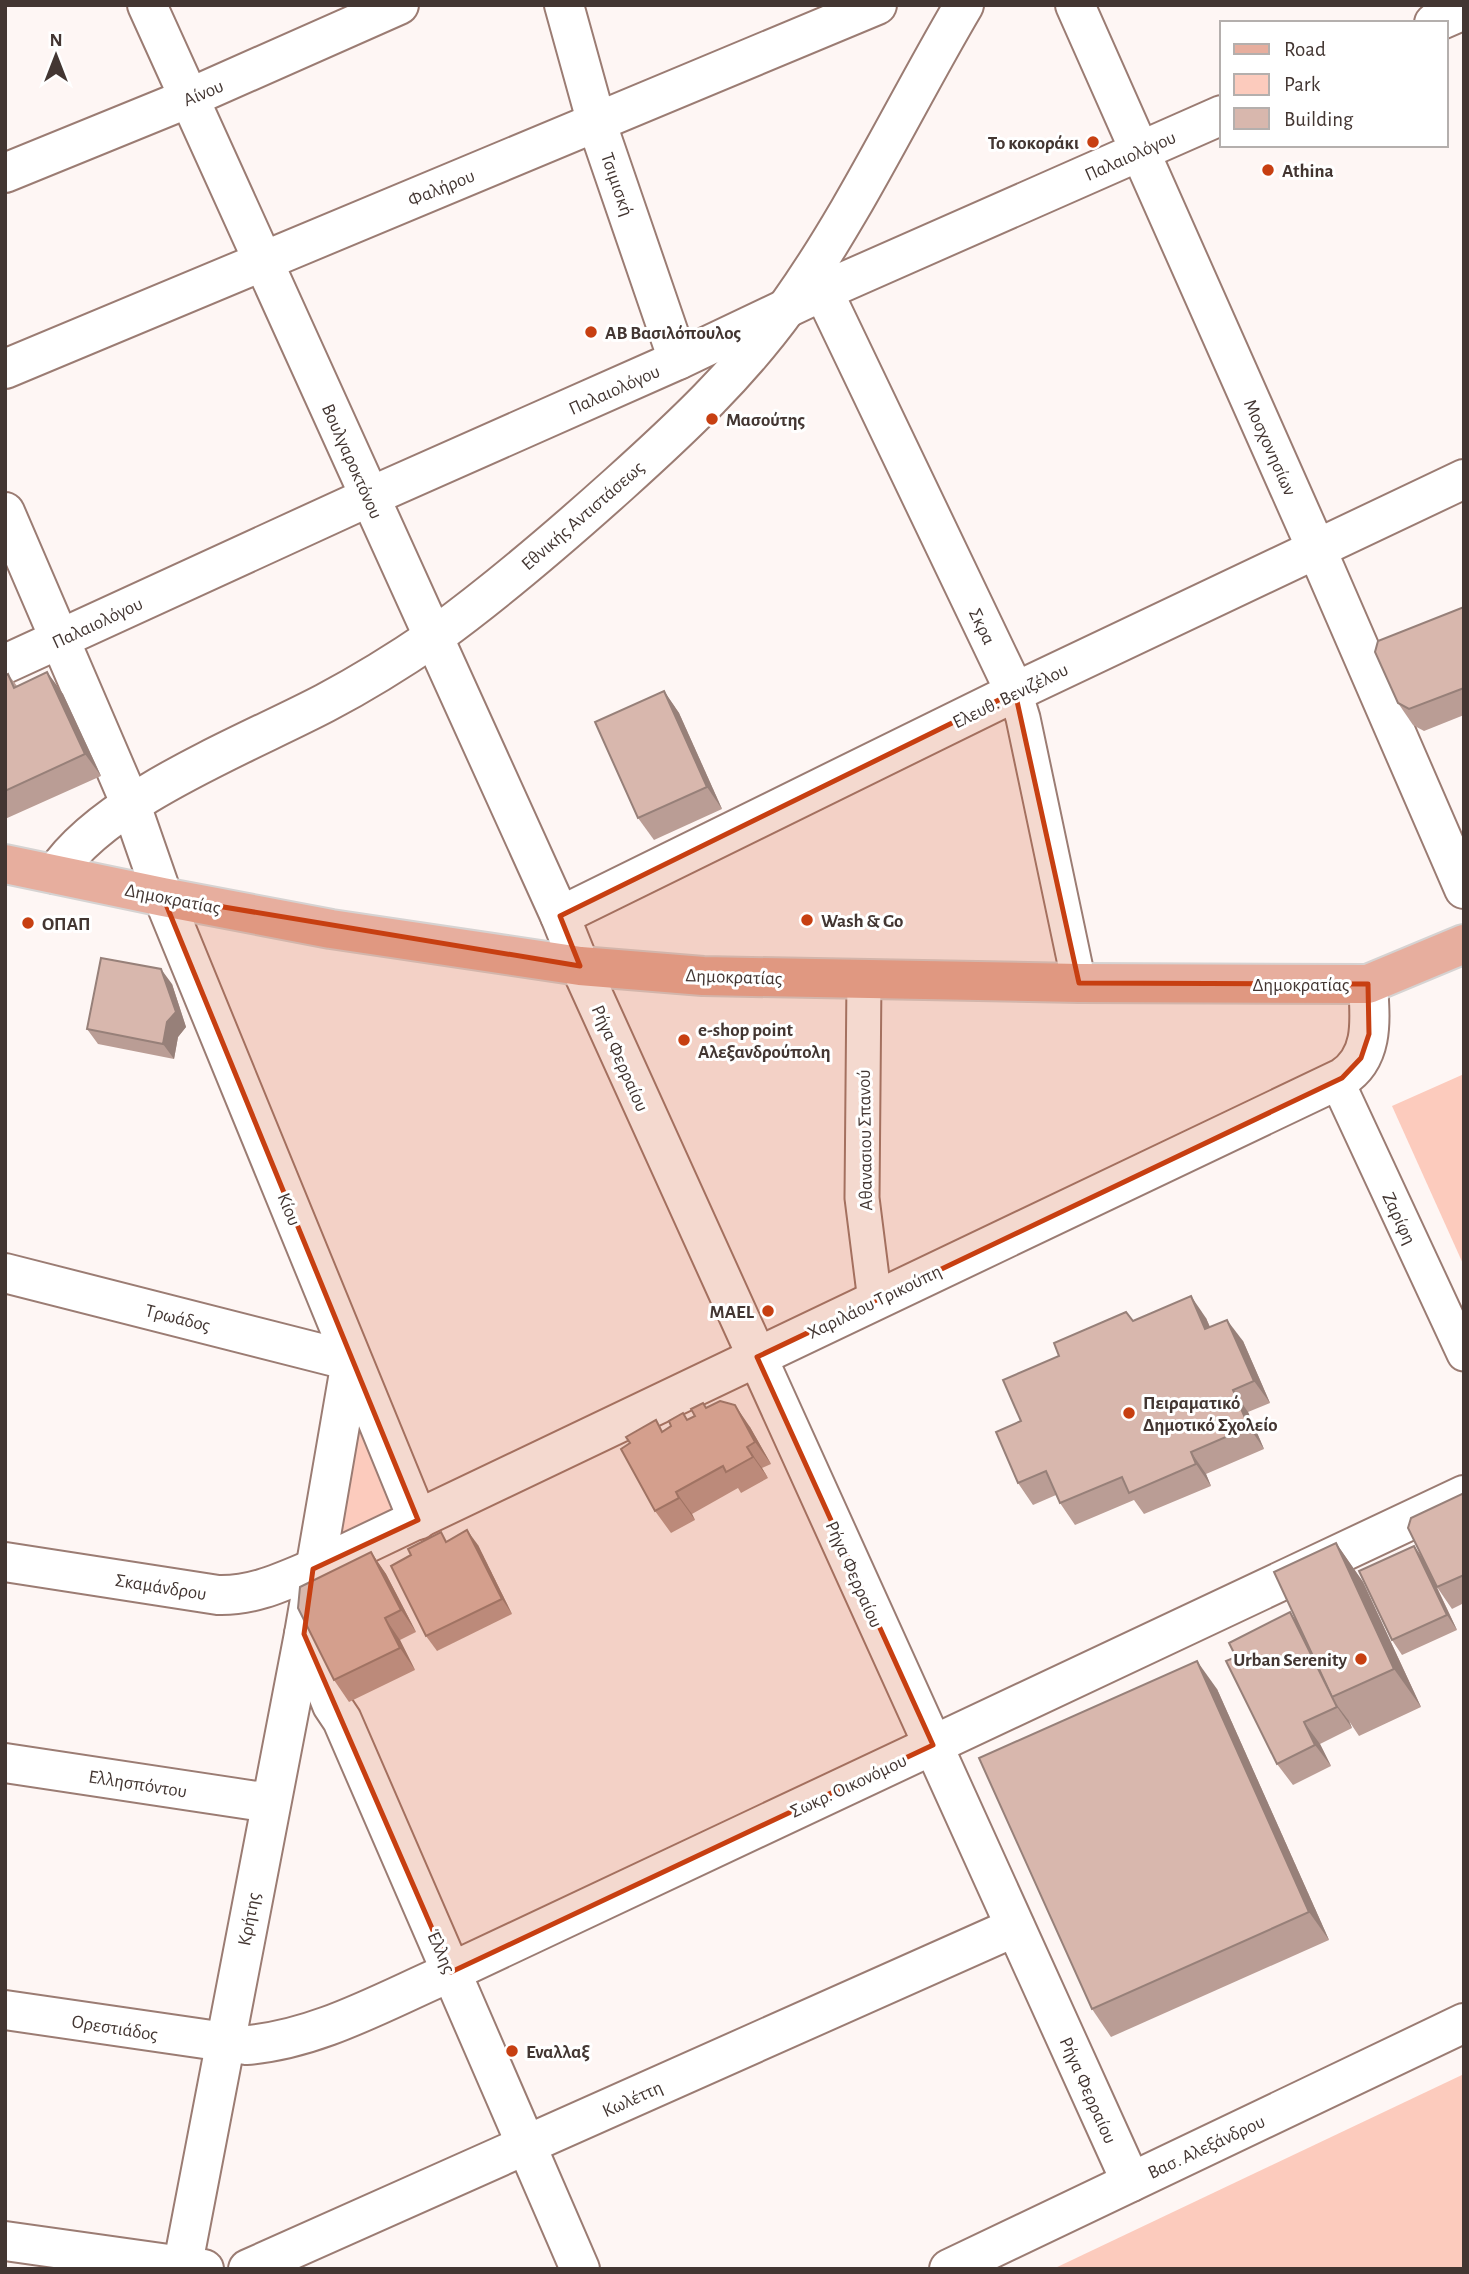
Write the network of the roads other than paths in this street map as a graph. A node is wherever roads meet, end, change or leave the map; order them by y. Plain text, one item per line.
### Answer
1 (147, 5) edge
2 (399, 5) edge
3 (564, 5) edge
4 (877, 5) edge
5 (964, 5) edge
6 (1075, 5) edge
7 (1464, 10) edge
8 (1439, 21) edge
9 (189, 98) junction
10 (1220, 116) edge
11 (597, 124) junction
12 (1139, 151) junction
13 (5, 173) edge
14 (262, 261) junction
15 (823, 291) junction
16 (787, 307) junction
17 (678, 360) junction
18 (5, 369) edge
19 (1464, 479) edge
20 (369, 497) junction
21 (5, 512) edge
22 (1316, 548) junction
23 (432, 638) junction
24 (60, 639) junction
25 (5, 664) edge
26 (1015, 692) junction
27 (131, 805) junction
28 (5, 864) edge
29 (55, 874) junction
30 (1464, 889) edge
31 (163, 897) junction
32 (560, 916) junction
33 (1464, 944) edge
34 (580, 967) junction
35 (864, 979) junction
36 (1079, 983) junction
37 (1367, 984) junction
38 (1336, 1081) junction
39 (5, 1273) edge
40 (876, 1301) junction
41 (1464, 1354) edge
42 (757, 1357) junction
43 (351, 1360) junction
44 (1464, 1495) edge
45 (418, 1520) junction
46 (5, 1562) edge
47 (313, 1569) junction
48 (304, 1633) junction
49 (933, 1745) junction
50 (5, 1763) edge
51 (270, 1803) junction
52 (1015, 1927) junction
53 (451, 1972) junction
54 (5, 2010) edge
55 (1464, 2023) edge
56 (225, 2043) junction
57 (526, 2145) junction
58 (1131, 2182) junction
59 (5, 2241) edge
60 (189, 2268) edge
61 (248, 2269) edge
62 (580, 2269) edge
63 (949, 2269) edge

1 - 9 street, Βουλγαροκτόνου
2 - 9 street, Αίνου
3 - 11 street, Τσιμισκή
4 - 11 street, Φαλήρου
5 - 16 street, Εθνικής Αντιστάσεως
6 - 12 street, Μοσχονησίων
7 - 8 street
9 - 13 street, Αίνου
9 - 14 street, Βουλγαροκτόνου
10 - 12 street, Παλαιολόγου
11 - 14 street, Φαλήρου
11 - 17 street, Τσιμισκή
12 - 15 street, Παλαιολόγου
12 - 22 street, Μοσχονησίων
14 - 18 street, Φαλήρου
14 - 20 street, Βουλγαροκτόνου
15 - 16 street, Παλαιολόγου
15 - 26 street, Σκρα
16 - 17 street, Παλαιολόγου
16 - 23 street, Εθνικής Αντιστάσεως
17 - 20 street, Παλαιολόγου
19 - 22 street, Ελευθ. Βενιζέλου
20 - 23 street, Βουλγαροκτόνου
20 - 24 street, Παλαιολόγου
21 - 24 street, Κίου
22 - 26 street, Ελευθ. Βενιζέλου
22 - 30 street, Μοσχονησίων
23 - 27 street, Εθνικής Αντιστάσεως
23 - 32 street, Βουλγαροκτόνου
24 - 25 street, Παλαιολόγου
24 - 27 street, Κίου
26 - 32 street, Ελευθ. Βενιζέλου
26 - 36 street, Σκρα
27 - 29 street, Εθνικής Αντιστάσεως
27 - 31 street, Κίου
28 - 29 main road, Δημοκρατίας
29 - 31 main road, Δημοκρατίας
31 - 34 main road, Δημοκρατίας
31 - 43 street, Κίου
32 - 34 street, Ρήγα Φερραίου
33 - 37 main road, Δημοκρατίας
34 - 35 main road, Δημοκρατίας
34 - 42 street, Ρήγα Φερραίου
35 - 36 main road, Δημοκρατίας
35 - 40 street, Αθανασιου Σπανού
36 - 37 main road, Δημοκρατίας
37 - 38 street, Χαριλάου Τρικούπη
38 - 40 street, Χαριλάου Τρικούπη
38 - 41 street, Ζαρίφη
39 - 43 street, Τρωάδος
40 - 42 street, Χαριλάου Τρικούπη
42 - 45 street, Χαριλάου Τρικούπη
42 - 49 street, Ρήγα Φερραίου
43 - 45 street, Κίου
43 - 47 street, Κρήτης
44 - 49 street, Σωκρ. Οικονόμου
45 - 47 street, Χαριλάου Τρικούπη
46 - 47 street, Σκαμάνδρου
47 - 48 street, Κρήτης
48 - 51 street, Κρήτης
48 - 53 street, Έλλης
49 - 52 street, Ρήγα Φερραίου
49 - 53 street, Σωκρ. Οικονόμου
50 - 51 street, Ελλησπόντου
51 - 56 street, Κρήτης
52 - 57 street, Κωλέττη
52 - 58 street, Ρήγα Φερραίου
53 - 56 street, Σωκρ. Οικονόμου
53 - 57 street, Έλλης
54 - 56 street, Ορεστιάδος
55 - 58 street, Βασ. Αλεξάνδρου
56 - 60 street, Κρήτης
57 - 61 street, Κωλέττη
57 - 62 street, Έλλης
58 - 63 street, Βασ. Αλεξάνδρου
59 - 60 street

